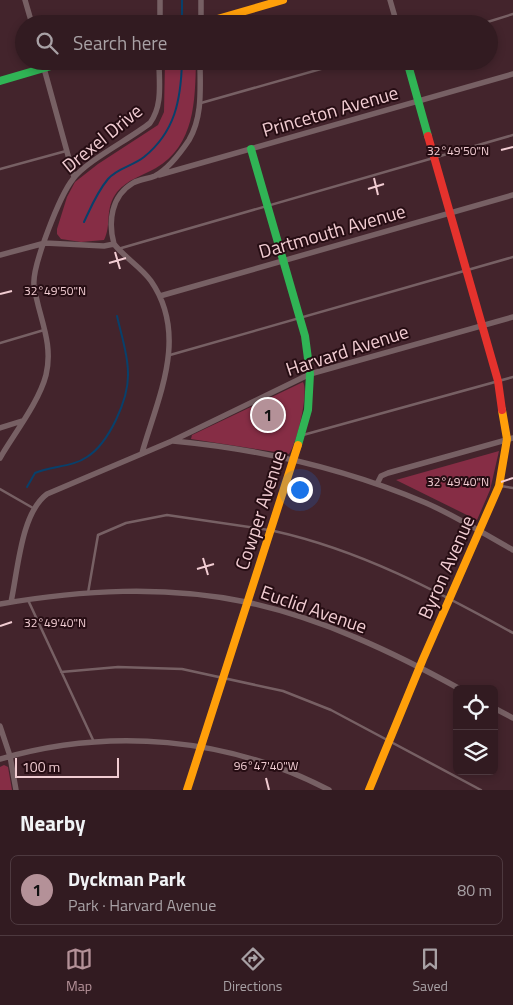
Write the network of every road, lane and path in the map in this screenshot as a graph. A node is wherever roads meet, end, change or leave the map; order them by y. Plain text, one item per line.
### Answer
1 (25, 0) edge
2 (160, 0) edge
3 (201, 0) edge
4 (283, 0) edge
5 (390, 0) edge
6 (513, 14) edge
7 (29, 15) edge
8 (160, 15) edge
9 (200, 15) edge
10 (231, 15) edge
11 (394, 15) edge
12 (498, 19) edge
13 (30, 70) edge
14 (44, 70) edge
15 (159, 70) edge
16 (200, 70) edge
17 (317, 70) edge
18 (410, 70) edge
19 (513, 74) edge
20 (0, 81) edge
21 (419, 101) junction
22 (200, 103) junction
23 (513, 135) edge
24 (251, 149) junction
25 (68, 150) junction
26 (434, 157) junction
27 (0, 169) edge
28 (156, 176) junction
29 (74, 177) junction
30 (513, 195) edge
31 (267, 206) junction
32 (450, 213) junction
33 (45, 243) junction
34 (116, 246) junction
35 (0, 255) edge
36 (513, 257) edge
37 (284, 260) junction
38 (467, 270) junction
39 (160, 296) junction
40 (513, 316) edge
41 (300, 318) junction
42 (483, 325) junction
43 (46, 330) junction
44 (0, 343) edge
45 (170, 355) junction
46 (310, 374) junction
47 (513, 377) edge
48 (498, 381) junction
49 (22, 421) junction
50 (0, 428) edge
51 (302, 436) junction
52 (510, 438) edge
53 (172, 441) junction
54 (142, 453) junction
55 (0, 458) edge
56 (294, 461) junction
57 (377, 484) junction
58 (499, 486) junction
59 (513, 488) edge
60 (0, 489) edge
61 (33, 508) junction
62 (271, 531) junction
63 (479, 532) junction
64 (513, 550) edge
65 (88, 592) junction
66 (450, 598) junction
67 (27, 599) junction
68 (11, 602) junction
69 (247, 602) junction
70 (0, 604) edge
71 (513, 633) edge
72 (420, 667) junction
73 (61, 672) junction
74 (224, 677) junction
75 (453, 685) edge
76 (498, 710) edge
77 (513, 718) edge
78 (0, 726) edge
79 (390, 740) junction
80 (94, 742) junction
81 (201, 747) junction
82 (10, 756) junction
83 (0, 759) edge
84 (16, 790) edge
85 (187, 790) edge
86 (329, 790) edge
87 (369, 790) edge
88 (482, 790) edge

1 - 7 street
2 - 8 street
3 - 9 street
4 - 10 street
5 - 11 street
6 - 12 lane
13 - 20 street
14 - 25 street
15 - 29 street, Drexel Drive
16 - 22 street
17 - 22 lane
18 - 21 street, Byron Avenue
19 - 21 street, Princeton Avenue
21 - 24 street, Princeton Avenue
21 - 26 street, Byron Avenue
22 - 28 street
23 - 26 lane
24 - 28 street, Princeton Avenue
24 - 31 street, Cowper Avenue
25 - 27 lane
25 - 29 street
26 - 31 lane
26 - 32 street, Byron Avenue
28 - 34 street, Princeton Avenue
29 - 33 street, Drexel Drive
30 - 32 street, Dartmouth Avenue
31 - 34 lane
31 - 37 street, Cowper Avenue
32 - 37 street, Dartmouth Avenue
32 - 38 street, Byron Avenue
33 - 34 street
33 - 35 street
33 - 43 street, Drexel Drive
34 - 39 street
36 - 38 lane
37 - 39 street, Dartmouth Avenue
37 - 41 street, Cowper Avenue
38 - 41 lane
38 - 42 street, Byron Avenue
39 - 45 street
40 - 42 street, Harvard Avenue
41 - 45 lane
41 - 46 street, Cowper Avenue
42 - 46 street, Harvard Avenue
42 - 48 street, Byron Avenue
43 - 44 lane
43 - 49 street, Drexel Drive
45 - 54 street
46 - 51 street, Cowper Avenue
46 - 53 street, Harvard Avenue
47 - 48 lane
48 - 51 lane
48 - 52 street, Byron Avenue
49 - 50 street
49 - 55 street, Drexel Drive
51 - 56 street, Cowper Avenue
52 - 57 street
52 - 58 street, Byron Avenue
53 - 54 street, Harvard Avenue
53 - 56 street
54 - 61 street, Harvard Avenue
56 - 57 street
56 - 62 street, Cowper Avenue
57 - 63 street
58 - 59 lane
58 - 63 street, Byron Avenue
60 - 61 lane
61 - 68 street
62 - 65 lane
62 - 66 lane
62 - 69 street, Cowper Avenue
63 - 64 street
63 - 66 street, Byron Avenue
65 - 67 street, Euclid Avenue
65 - 69 street, Euclid Avenue
66 - 71 lane
66 - 72 street, Byron Avenue
67 - 68 street, Euclid Avenue
67 - 73 lane
68 - 70 street, Euclid Avenue
69 - 72 street, Euclid Avenue
69 - 74 street, Cowper Avenue
72 - 75 street, Euclid Avenue
72 - 79 street, Byron Avenue
73 - 74 lane
73 - 80 lane
74 - 79 lane
74 - 81 street, Cowper Avenue
76 - 77 street
78 - 82 street
79 - 87 street, Byron Avenue
79 - 88 lane
80 - 81 street
80 - 82 street
81 - 85 street, Cowper Avenue
81 - 86 street
82 - 83 street
82 - 84 street

